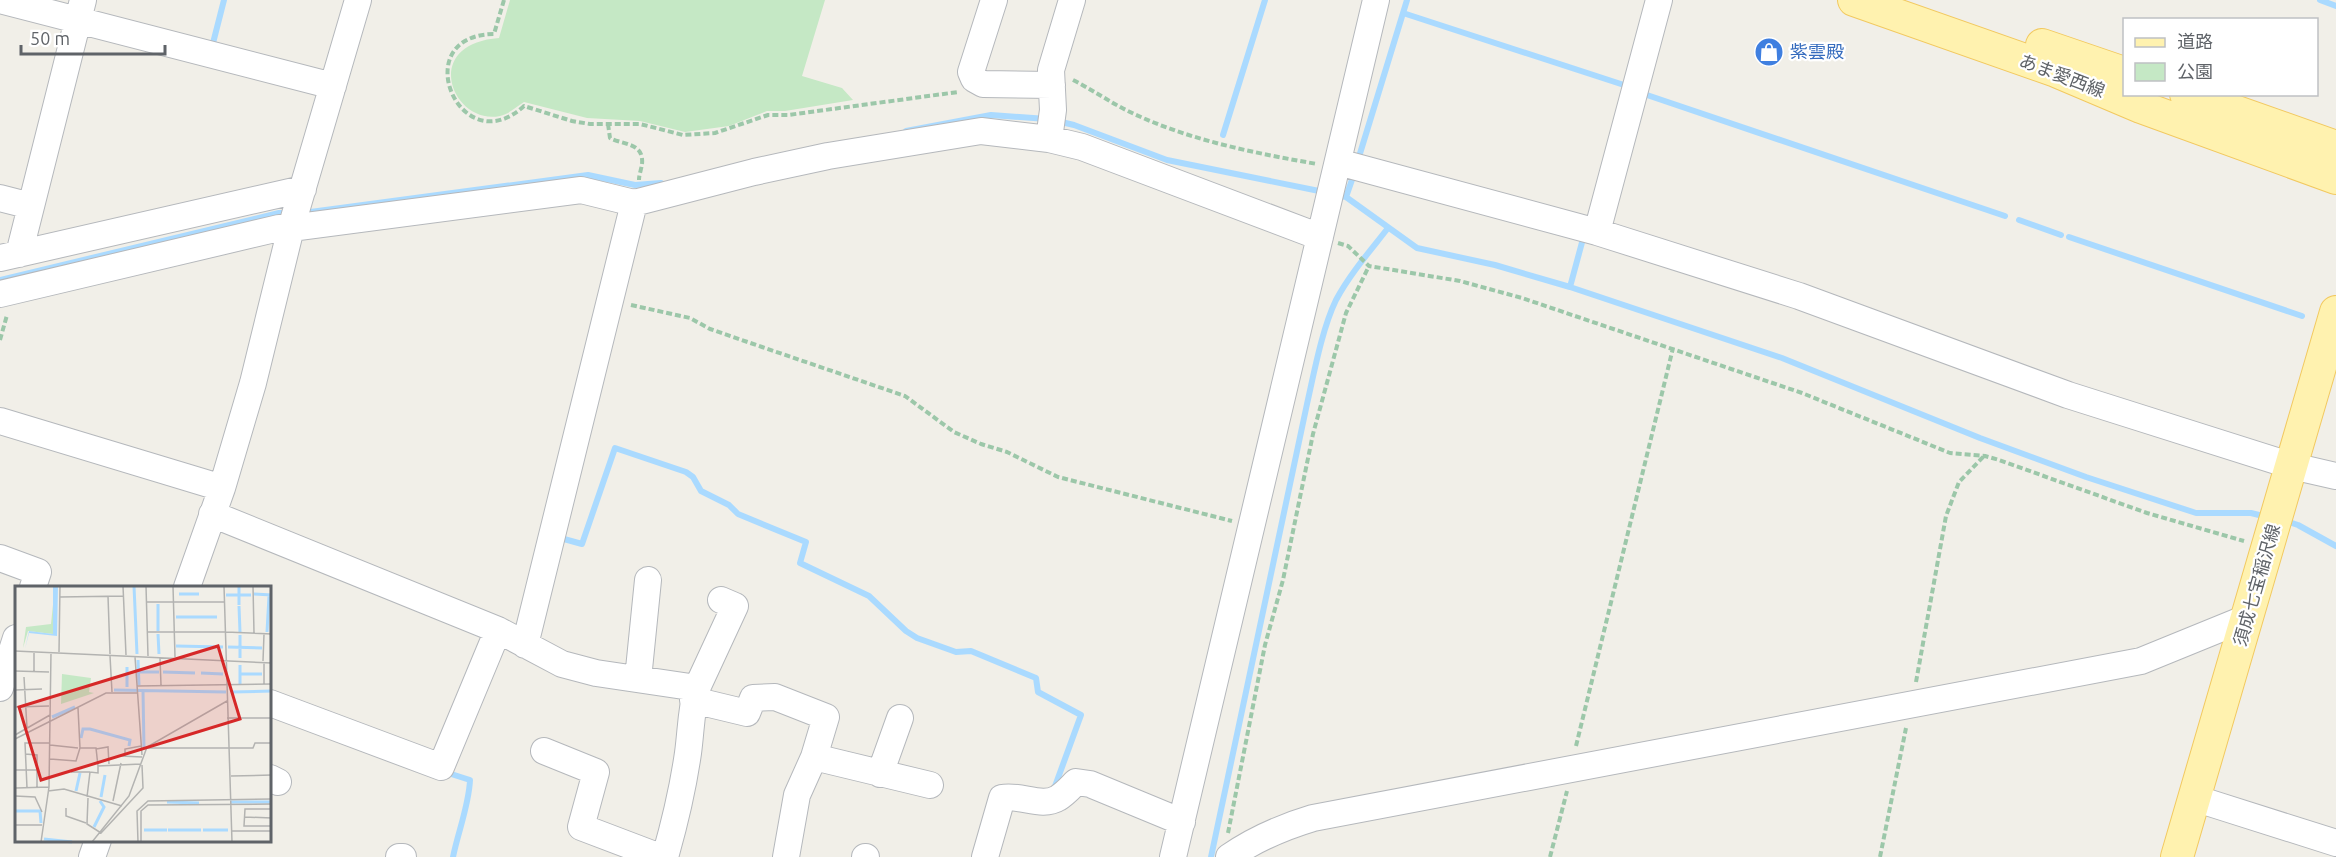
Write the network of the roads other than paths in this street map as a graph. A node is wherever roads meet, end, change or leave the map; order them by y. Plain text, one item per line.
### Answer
1 (0, 0) edge
2 (358, 0) edge
3 (993, 0) edge
4 (1072, 0) edge
5 (1376, 0) edge
6 (1659, 0) edge
7 (1854, 0) edge
8 (1913, 0) edge
9 (80, 10) edge
10 (2123, 73) edge
11 (1051, 77) junction
12 (333, 86) junction
13 (2192, 96) edge
14 (1050, 126) junction
15 (2336, 147) edge
16 (1334, 178) junction
17 (2336, 178) edge
18 (0, 198) edge
19 (634, 203) junction
20 (31, 206) junction
21 (297, 211) junction
22 (1590, 230) junction
23 (1320, 237) junction
24 (13, 256) edge
25 (14, 289) edge
26 (2336, 312) edge
27 (0, 422) edge
28 (2336, 476) edge
29 (2288, 478) junction
30 (222, 488) junction
31 (213, 514) junction
32 (0, 558) edge
33 (648, 580) dead end
34 (33, 586) edge
35 (187, 586) edge
36 (721, 600) dead end
37 (2249, 617) junction
38 (498, 630) junction
39 (525, 645) junction
40 (9, 651) edge
41 (638, 679) junction
42 (0, 688) edge
43 (695, 694) junction
44 (272, 704) edge
45 (900, 718) dead end
46 (544, 751) dead end
47 (814, 757) junction
48 (879, 774) junction
49 (930, 785) dead end
50 (2194, 798) junction
51 (1182, 822) junction
52 (97, 842) edge
53 (2336, 843) edge
54 (1228, 848) edge
55 (92, 857) edge
56 (660, 857) edge
57 (665, 857) edge
58 (786, 857) edge
59 (985, 857) edge
60 (1173, 857) edge
61 (2177, 857) edge

1 - 9 street
2 - 12 street
3 - 11 street
4 - 11 street
5 - 16 street
6 - 22 street
7 - 17 main road, あま愛西線
8 - 10 main road, あま愛西線
9 - 12 street
9 - 20 street
11 - 14 street
12 - 21 street
13 - 15 main road
14 - 19 street
14 - 23 street
16 - 22 street
16 - 23 street
18 - 20 street
19 - 21 street
19 - 39 street
20 - 24 street
21 - 24 street
21 - 25 street
21 - 30 street
22 - 29 street
23 - 51 street
24 - 25 street
26 - 29 main road, 須成七宝稲沢線
27 - 30 street
28 - 29 street
29 - 37 main road, 須成七宝稲沢線
30 - 31 street
31 - 35 street
31 - 38 street
32 - 34 street
33 - 41 street
36 - 43 street
37 - 50 main road, 須成七宝稲沢線
37 - 54 street
38 - 39 street
38 - 44 street
39 - 41 street
40 - 42 street
41 - 43 street
43 - 47 street
43 - 57 street
45 - 48 street
46 - 56 street
47 - 48 street
47 - 58 street
48 - 49 street
50 - 53 street
50 - 61 main road, 須成七宝稲沢線
51 - 59 street
51 - 60 street
52 - 55 street

